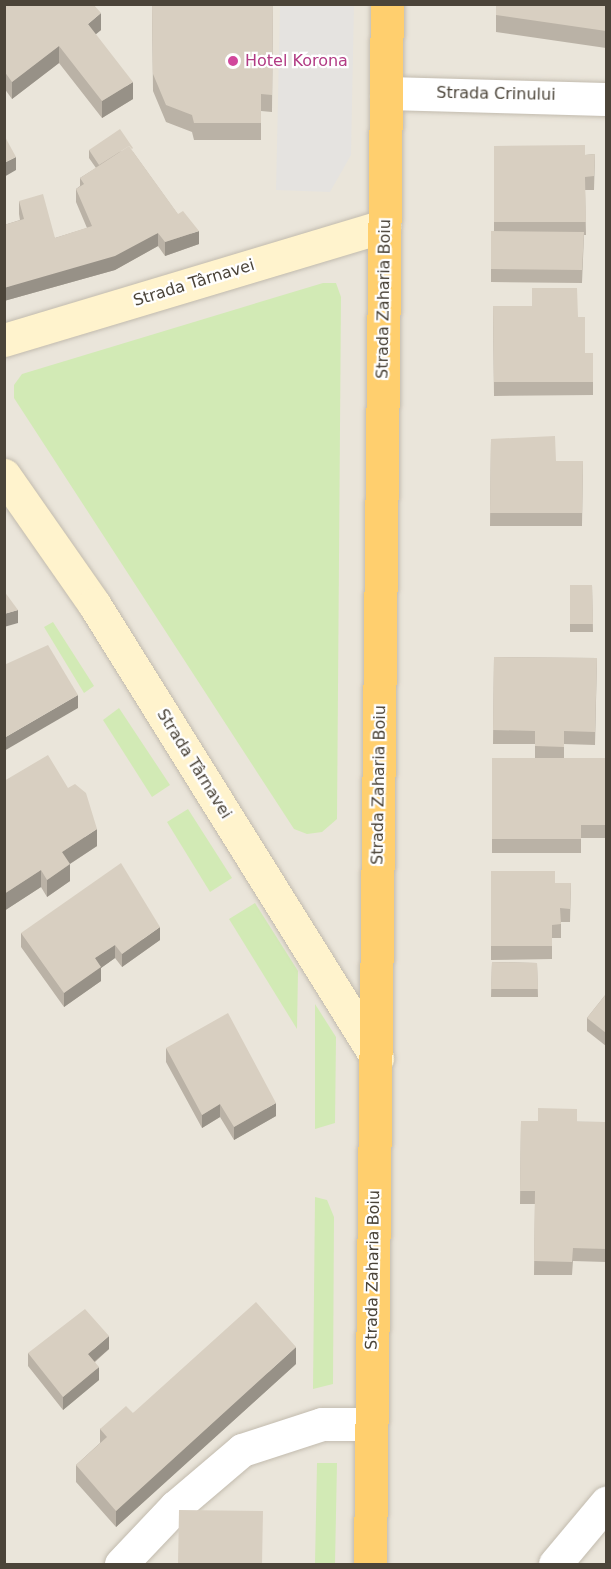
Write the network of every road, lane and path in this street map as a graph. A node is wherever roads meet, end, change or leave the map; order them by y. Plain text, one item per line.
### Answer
1 (387, 4) edge
2 (386, 93) junction
3 (606, 99) edge
4 (384, 226) junction
5 (4, 340) edge
6 (4, 475) edge
7 (376, 1058) junction
8 (370, 1424) junction
9 (606, 1503) edge
10 (121, 1564) edge
11 (370, 1564) edge
12 (555, 1564) edge

1 - 2 highway, Strada Zaharia Boiu
2 - 3 street, Strada Crinului
2 - 4 highway, Strada Zaharia Boiu
4 - 5 street, Strada Târnavei
4 - 7 highway, Strada Zaharia Boiu
6 - 7 street, Strada Târnavei
7 - 8 highway, Strada Zaharia Boiu
8 - 10 street
8 - 11 highway, Strada Zaharia Boiu
9 - 12 street

